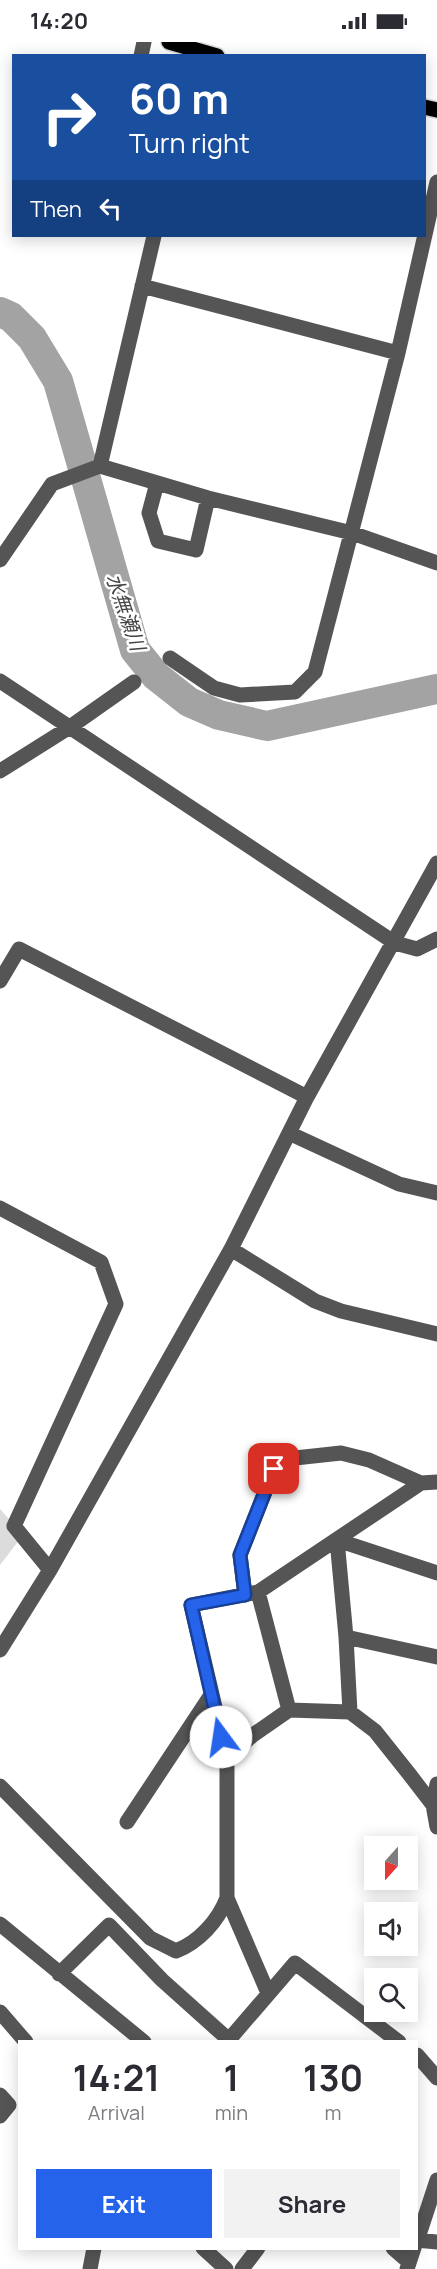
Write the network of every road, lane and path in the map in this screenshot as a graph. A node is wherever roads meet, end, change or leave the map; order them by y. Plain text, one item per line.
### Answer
1 (169, 42) edge
2 (210, 54) edge
3 (437, 182) edge
4 (426, 230) edge
5 (154, 237) edge
6 (424, 237) edge
7 (142, 286) junction
8 (398, 353) junction
9 (97, 468) junction
10 (157, 483) junction
11 (208, 498) junction
12 (352, 533) junction
13 (0, 560) edge
14 (437, 563) edge
15 (170, 658) dead end
16 (0, 681) edge
17 (134, 681) dead end
18 (70, 727) junction
19 (0, 771) edge
20 (437, 863) edge
21 (437, 939) edge
22 (395, 943) junction
23 (0, 981) edge
24 (307, 1097) junction
25 (291, 1134) junction
26 (437, 1193) edge
27 (0, 1208) edge
28 (231, 1249) junction
29 (437, 1334) edge
30 (437, 1482) edge
31 (421, 1483) junction
32 (337, 1540) junction
33 (50, 1570) junction
34 (437, 1573) edge
35 (252, 1594) junction
36 (346, 1637) junction
37 (0, 1650) edge
38 (437, 1657) edge
39 (211, 1695) junction
40 (289, 1710) junction
41 (350, 1712) junction
42 (227, 1758) junction
43 (437, 1784) edge
44 (0, 1786) edge
45 (433, 1805) junction
46 (127, 1822) dead end
47 (437, 1827) edge
48 (227, 1898) junction
49 (0, 1924) edge
50 (59, 1974) junction
51 (268, 1994) junction
52 (0, 2012) edge
53 (24, 2040) edge
54 (142, 2040) edge
55 (227, 2040) edge
56 (229, 2040) edge
57 (396, 2040) edge
58 (418, 2056) edge
59 (437, 2078) edge
60 (0, 2095) edge
61 (0, 2116) edge
62 (437, 2180) edge
63 (418, 2238) edge
64 (418, 2241) edge
65 (437, 2242) edge
66 (94, 2250) edge
67 (205, 2250) edge
68 (256, 2250) edge
69 (396, 2250) edge
70 (410, 2260) edge
71 (90, 2269) edge
72 (226, 2269) edge
73 (242, 2269) edge

1 - 2 main road
3 - 4 street
5 - 7 street
6 - 8 street
7 - 8 street
7 - 9 street
8 - 12 street
9 - 10 street
9 - 13 street
10 - 11 street
10 - 11 street
11 - 12 street
12 - 14 street
12 - 15 street
16 - 18 street
17 - 18 street
18 - 19 street
18 - 22 street
20 - 22 street
21 - 22 street
22 - 24 street
23 - 24 street
24 - 25 street
25 - 26 street
25 - 28 street
27 - 33 street
28 - 29 street
28 - 33 street
30 - 31 street
31 - 32 street
31 - 35 street
32 - 34 street
32 - 35 street
32 - 36 street
33 - 37 street
35 - 39 street
35 - 40 street
36 - 38 street
36 - 41 street
39 - 42 street
39 - 46 street
40 - 41 street
40 - 42 street
41 - 45 street
42 - 48 street
43 - 45 street
44 - 48 street
45 - 47 street
48 - 51 street
49 - 50 street
50 - 54 street
50 - 55 street
51 - 56 street
51 - 57 street
52 - 53 street
58 - 59 street
60 - 61 street
62 - 63 street
64 - 65 street
66 - 71 street
67 - 72 street
68 - 73 street
69 - 70 street

